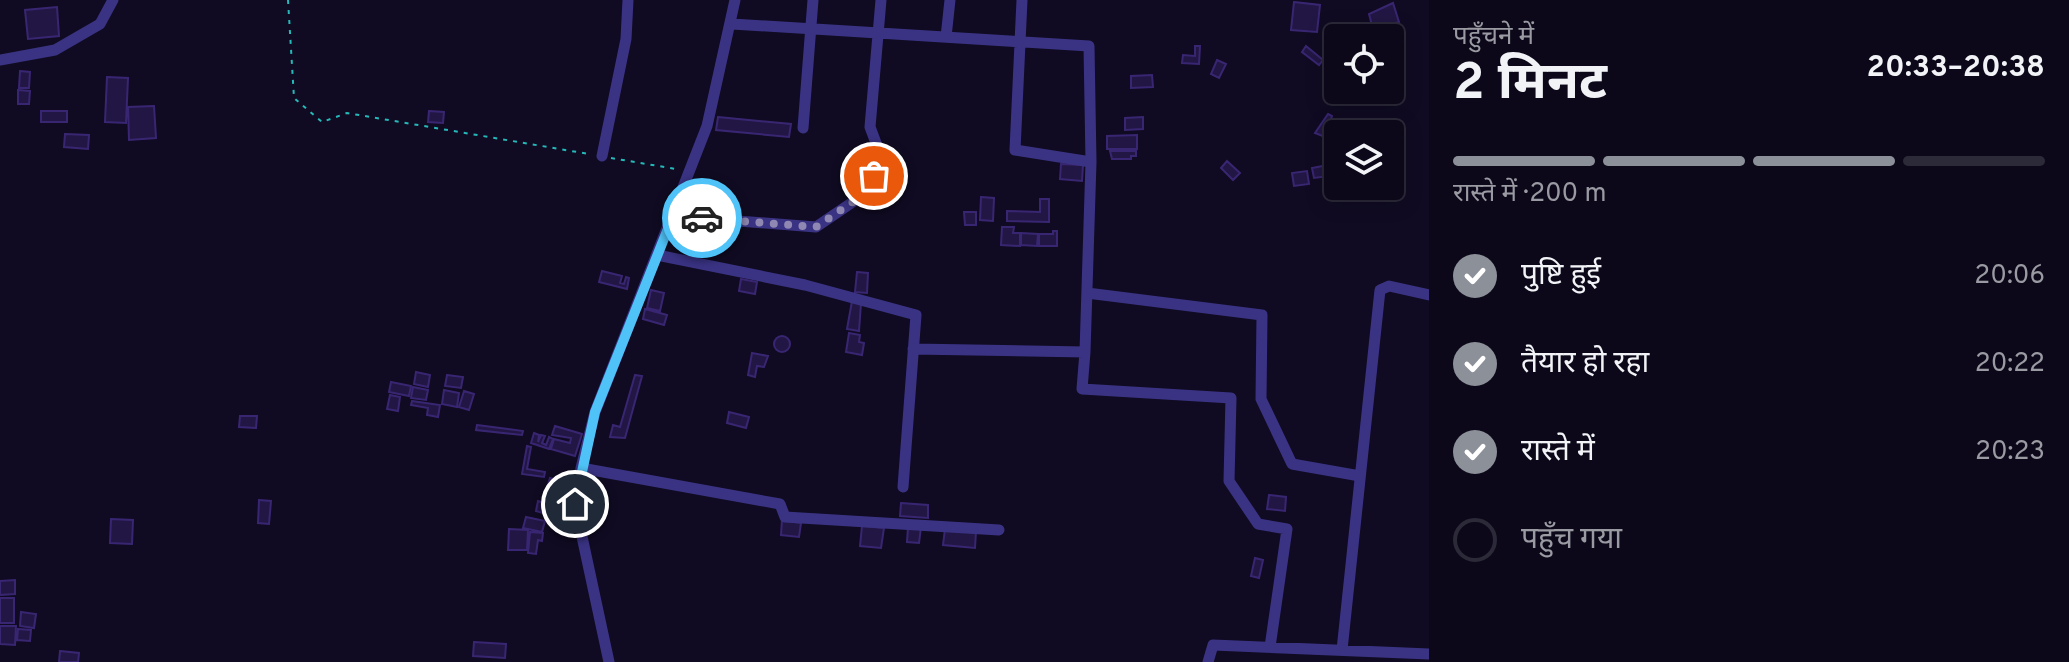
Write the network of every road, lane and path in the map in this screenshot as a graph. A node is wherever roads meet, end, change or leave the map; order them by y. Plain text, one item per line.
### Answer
1 (113, 0) edge
2 (288, 0) edge
3 (628, 0) edge
4 (735, 0) edge
5 (813, 0) edge
6 (881, 0) edge
7 (950, 0) edge
8 (1022, 0) edge
9 (732, 24) junction
10 (811, 29) junction
11 (878, 33) junction
12 (946, 37) junction
13 (1021, 42) junction
14 (0, 60) edge
15 (803, 128) dead end
16 (602, 156) junction
17 (1091, 162) junction
18 (692, 171) junction
19 (673, 216) junction
20 (657, 255) junction
21 (1087, 293) junction
22 (1429, 295) edge
23 (913, 349) junction
24 (1085, 352) junction
25 (581, 468) junction
26 (1360, 476) junction
27 (903, 487) dead end
28 (999, 530) dead end
29 (1270, 647) junction
30 (1342, 650) junction
31 (1429, 654) edge
32 (609, 662) edge
33 (1208, 662) edge

1 - 14 street
2 - 16 path
3 - 16 street
4 - 9 street
5 - 10 street
6 - 11 street
7 - 12 street
8 - 13 street
9 - 10 street
9 - 18 street
10 - 11 street
10 - 15 street
11 - 12 street
11 - 19 street
12 - 13 street
13 - 17 street
13 - 17 street
16 - 18 path
17 - 21 street
18 - 19 street
19 - 20 street
20 - 23 street
20 - 25 street
21 - 24 street
21 - 26 street
22 - 26 street
23 - 24 street
23 - 27 street
24 - 29 street
25 - 28 street
25 - 32 street
26 - 30 street
29 - 30 street
29 - 33 street
30 - 31 street

